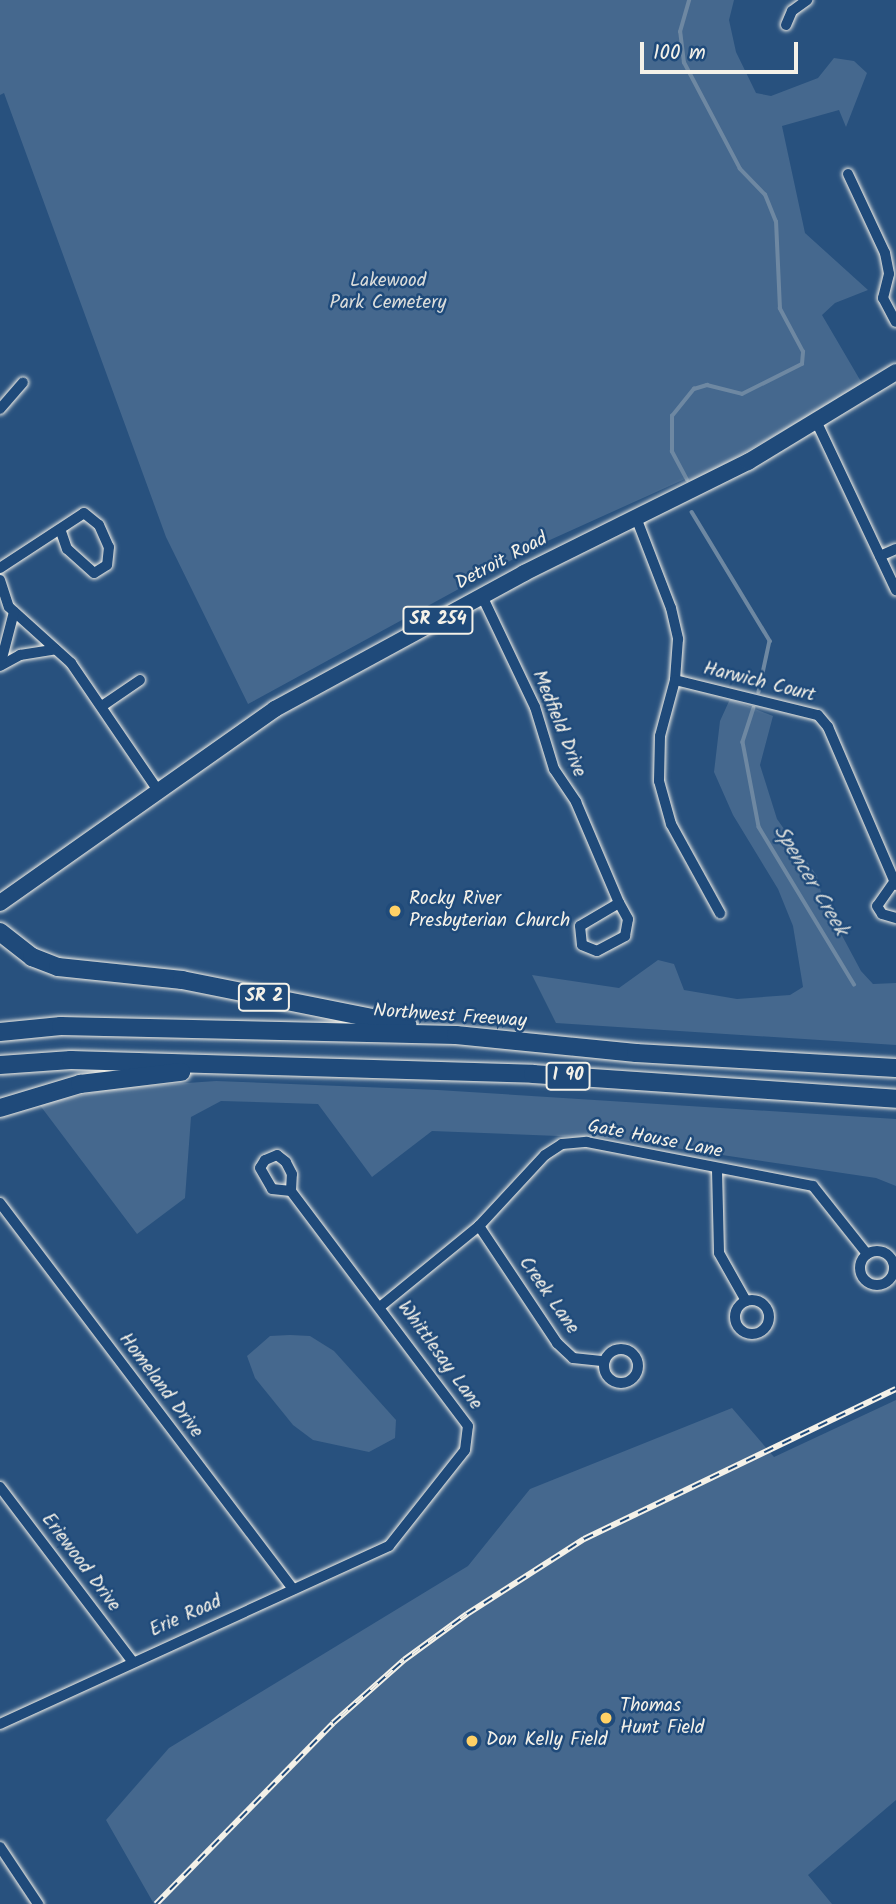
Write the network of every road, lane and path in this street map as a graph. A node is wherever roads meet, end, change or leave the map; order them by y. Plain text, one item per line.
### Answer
1 (807, 0) edge
2 (786, 25) dead end
3 (848, 174) dead end
4 (896, 322) edge
5 (896, 372) edge
6 (23, 383) dead end
7 (0, 409) edge
8 (817, 423) junction
9 (637, 520) junction
10 (60, 529) junction
11 (896, 549) edge
12 (880, 556) junction
13 (0, 568) edge
14 (0, 580) edge
15 (896, 590) edge
16 (482, 596) junction
17 (14, 612) junction
18 (56, 649) junction
19 (1, 666) edge
20 (140, 680) dead end
21 (675, 680) junction
22 (102, 706) junction
23 (157, 789) junction
24 (895, 884) edge
25 (0, 903) edge
26 (619, 903) junction
27 (720, 913) dead end
28 (896, 918) edge
29 (0, 932) edge
30 (0, 1032) edge
31 (456, 1035) junction
32 (0, 1065) edge
33 (239, 1065) junction
34 (896, 1068) edge
35 (896, 1099) edge
36 (0, 1108) edge
37 (717, 1171) junction
38 (291, 1191) dead end
39 (0, 1203) edge
40 (479, 1226) junction
41 (867, 1254) dead end
42 (746, 1301) dead end
43 (381, 1306) junction
44 (604, 1361) dead end
45 (0, 1487) edge
46 (388, 1546) joint
47 (293, 1589) junction
48 (132, 1661) junction
49 (0, 1724) edge
50 (0, 1847) edge
51 (31, 1894) junction
52 (22, 1904) edge
53 (38, 1904) edge

1 - 2 street
3 - 4 street
5 - 8 main road, Detroit Road / SR 254
6 - 7 street
8 - 9 main road, Detroit Road / SR 254
8 - 12 street
9 - 16 main road, Detroit Road / SR 254
9 - 21 street
10 - 10 street
10 - 13 street
11 - 12 street
12 - 15 street
14 - 17 street
16 - 23 main road, Detroit Road / SR 254
16 - 26 street, Medfield Drive
17 - 18 street
17 - 19 street
18 - 19 street
18 - 22 street
20 - 22 street
21 - 24 street, Harwich Court
21 - 27 street
22 - 23 street
23 - 25 main road, Detroit Road / SR 254
24 - 28 street, Harwich Court
26 - 26 street, Medfield Drive
29 - 31 highway, SR 2
30 - 31 highway, Northwest Freeway / I 90
31 - 34 highway, Northwest Freeway / I 90
32 - 33 highway, I 90
33 - 35 highway, I 90
33 - 36 highway
37 - 40 street, Gate House Lane
37 - 41 street, Gate House Lane
37 - 42 street
38 - 43 street, Whittlesay Lane
39 - 47 street, Homeland Drive
40 - 43 street, Gate House Lane
40 - 44 street, Creek Lane
43 - 46 street, Whittlesay Lane
45 - 48 street, Eriewood Drive
46 - 47 street, Erie Road
47 - 48 street, Erie Road
48 - 49 street, Erie Road
50 - 51 street
51 - 52 street
51 - 53 street

